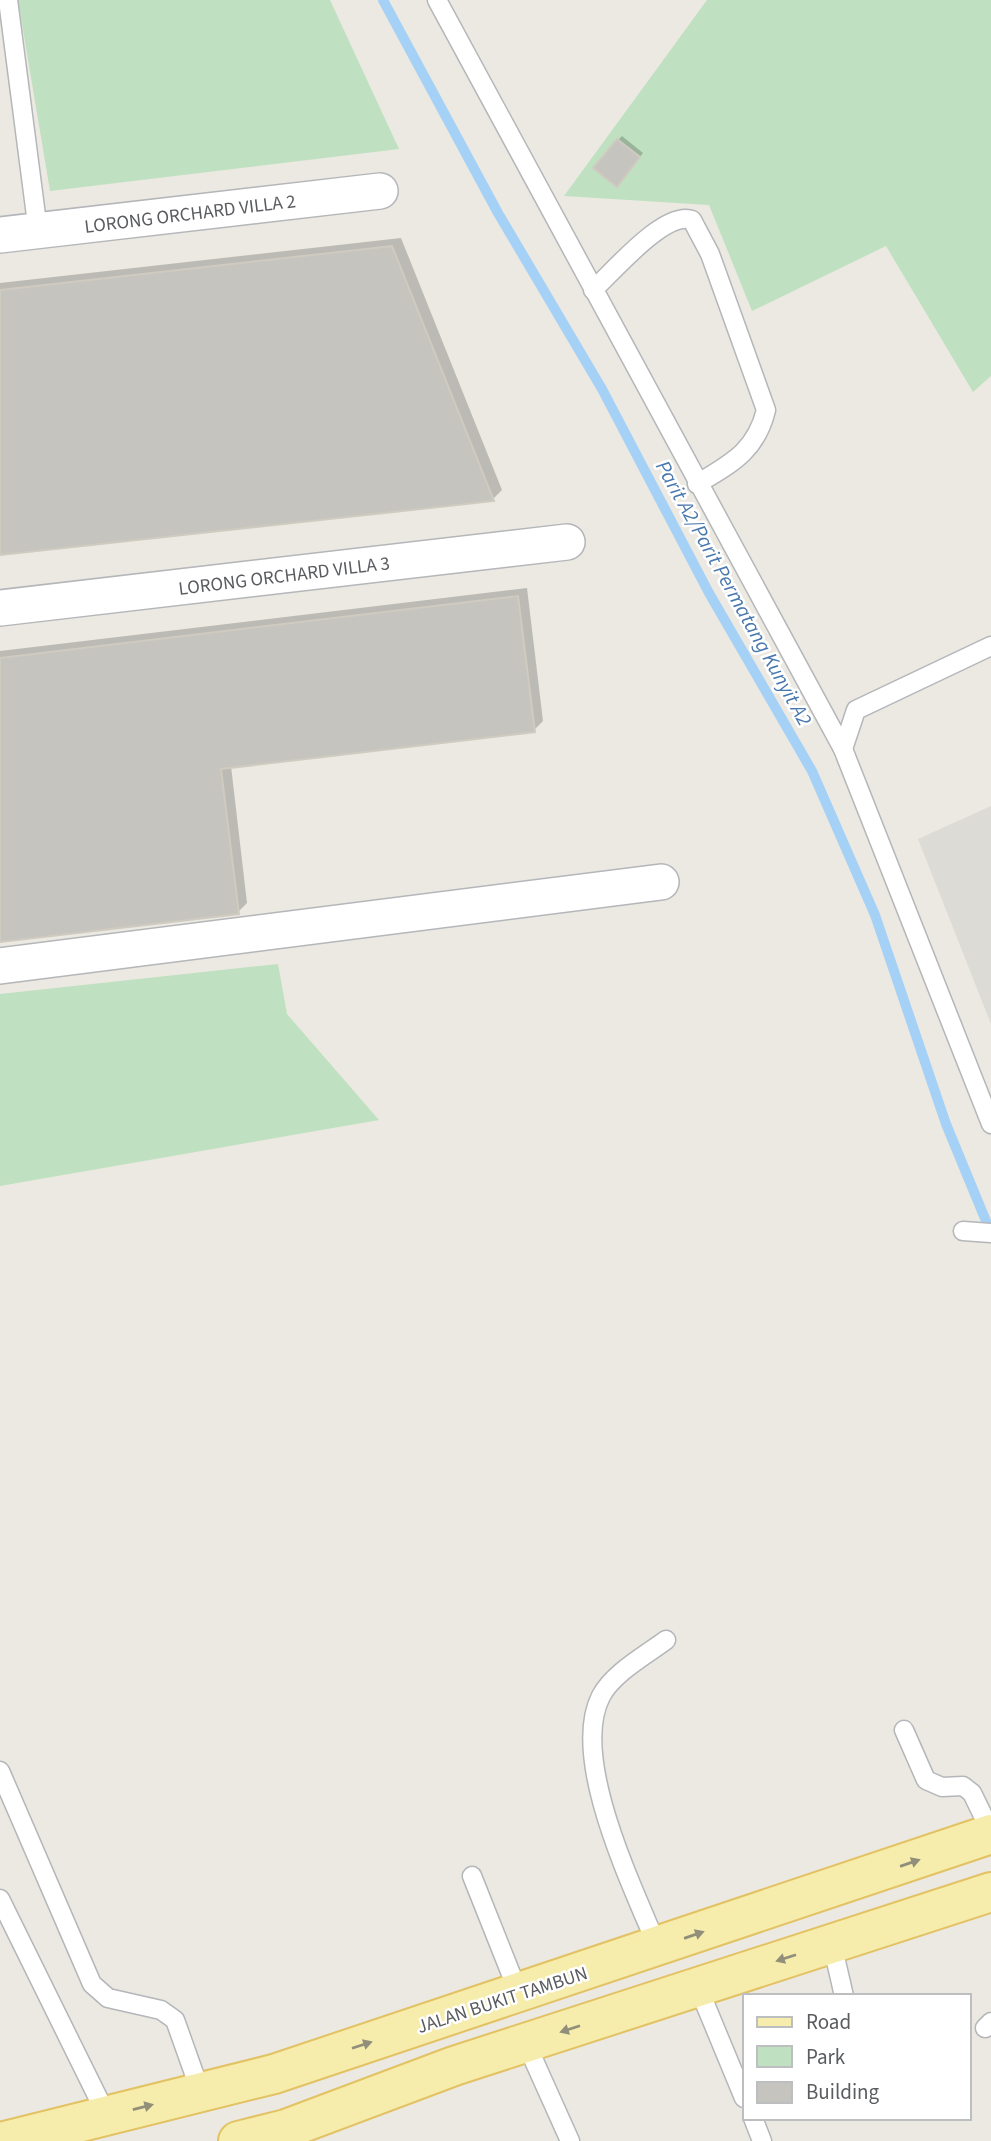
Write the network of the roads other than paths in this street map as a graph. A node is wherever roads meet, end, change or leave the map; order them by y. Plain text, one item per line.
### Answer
1 (8, 0) edge
2 (437, 0) edge
3 (380, 191) dead end
4 (38, 231) junction
5 (0, 235) edge
6 (593, 290) junction
7 (697, 484) junction
8 (567, 542) dead end
9 (0, 608) edge
10 (991, 646) edge
11 (843, 748) junction
12 (661, 882) dead end
13 (0, 966) edge
14 (991, 1124) edge
15 (963, 1231) dead end
16 (991, 1233) edge
17 (666, 1640) dead end
18 (904, 1731) dead end
19 (0, 1771) edge
20 (991, 1833) edge
21 (472, 1876) dead end
22 (991, 1892) edge
23 (0, 1899) edge
24 (831, 1944) junction
25 (658, 1948) junction
26 (698, 1987) junction
27 (519, 1994) junction
28 (844, 1994) edge
29 (526, 2043) junction
30 (201, 2093) junction
31 (743, 2096) edge
32 (107, 2116) junction
33 (753, 2120) edge
34 (290, 2135) edge
35 (5, 2141) edge
36 (238, 2141) edge
37 (570, 2141) edge
38 (762, 2141) edge

1 - 4 lane
2 - 6 lane
3 - 4 street, LORONG ORCHARD VILLA 2
4 - 5 street, LORONG ORCHARD VILLA 2
6 - 7 lane
6 - 7 lane
7 - 11 lane
8 - 9 street, LORONG ORCHARD VILLA 3
10 - 11 lane
11 - 14 lane
12 - 13 street
15 - 16 lane
17 - 25 lane
18 - 20 lane
19 - 30 lane
25 -> 20 main road, JALAN BUKIT TAMBUN
21 - 27 lane
22 - 24 main road
23 - 32 lane
24 -> 26 main road
24 - 28 lane
25 - 27 main road, JALAN BUKIT TAMBUN
26 -> 29 main road
26 - 31 lane
30 -> 27 main road, JALAN BUKIT TAMBUN
29 - 34 main road
29 - 37 lane
32 -> 30 main road, JALAN BUKIT TAMBUN
32 - 35 main road, JALAN BUKIT TAMBUN
33 - 38 lane
34 - 36 main road

